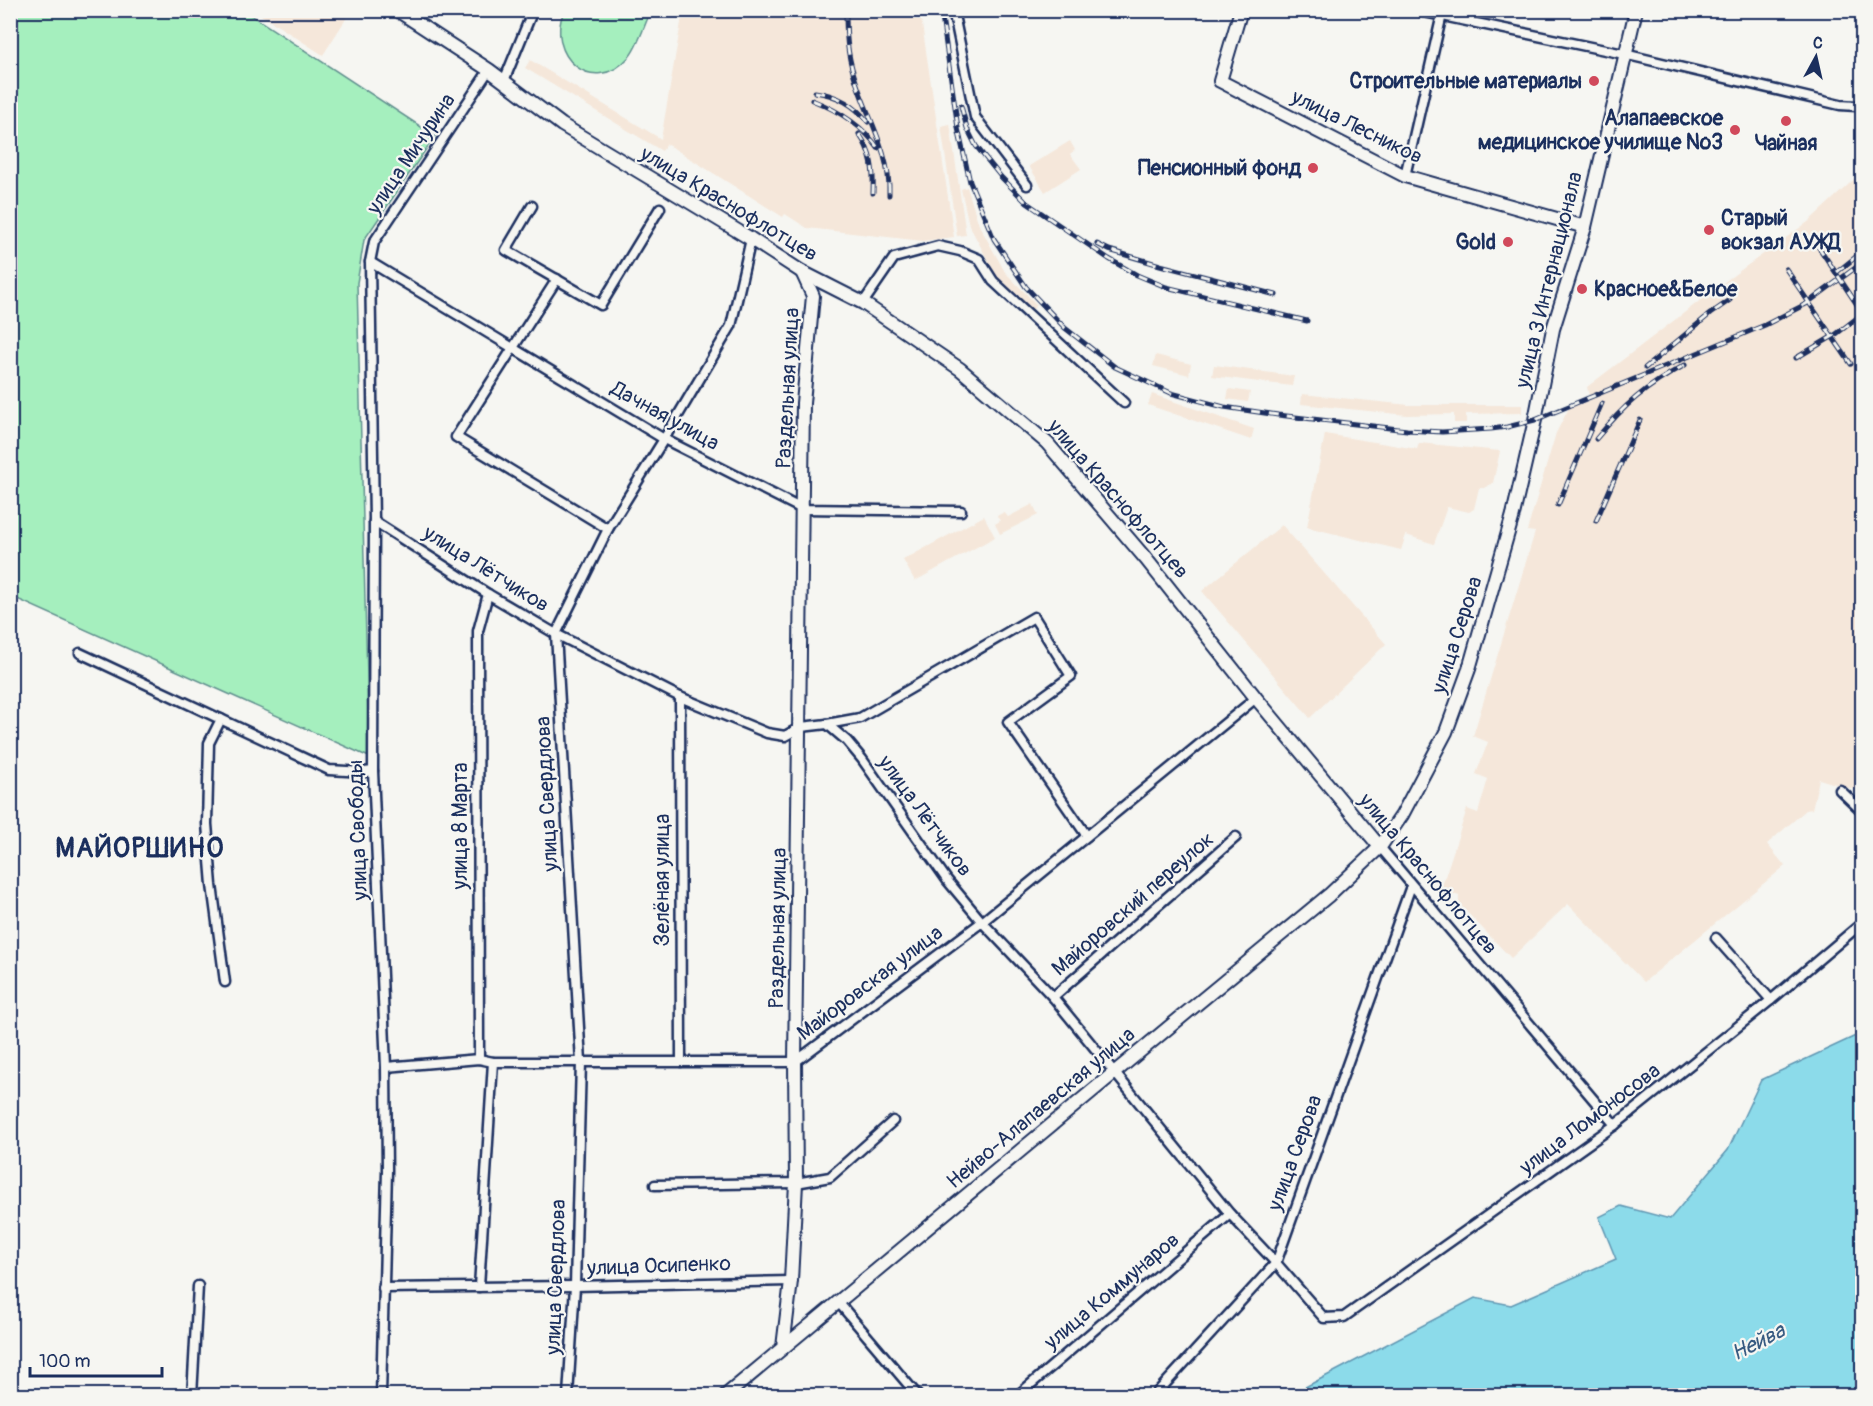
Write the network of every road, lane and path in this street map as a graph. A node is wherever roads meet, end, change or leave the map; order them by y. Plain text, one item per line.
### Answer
1 (397, 10) edge
2 (533, 10) edge
3 (953, 10) edge
4 (1241, 10) edge
5 (1414, 10) edge
6 (1635, 10) edge
7 (1442, 13) edge
8 (1624, 54) junction
9 (489, 70) junction
10 (504, 81) junction
11 (1863, 105) edge
12 (1405, 176) junction
13 (1028, 185) dead end
14 (532, 206) dead end
15 (660, 208) dead end
16 (1585, 227) junction
17 (751, 239) junction
18 (370, 262) junction
19 (802, 272) junction
20 (557, 279) junction
21 (863, 303) junction
22 (513, 347) junction
23 (1124, 403) dead end
24 (1535, 420) joint
25 (664, 439) junction
26 (802, 509) junction
27 (961, 511) dead end
28 (374, 521) junction
29 (608, 529) junction
30 (488, 594) junction
31 (556, 634) junction
32 (80, 653) dead end
33 (680, 697) junction
34 (1256, 698) junction
35 (221, 719) junction
36 (827, 724) junction
37 (801, 728) junction
38 (373, 771) junction
39 (1839, 790) dead end
40 (1863, 811) edge
41 (1087, 836) junction
42 (1236, 837) dead end
43 (1380, 848) junction
44 (1411, 886) junction
45 (982, 922) junction
46 (1863, 923) edge
47 (1716, 938) dead end
48 (225, 982) dead end
49 (1053, 997) junction
50 (1771, 1000) junction
51 (479, 1059) junction
52 (493, 1062) junction
53 (581, 1062) junction
54 (681, 1062) junction
55 (795, 1062) junction
56 (386, 1067) junction
57 (1115, 1071) junction
58 (893, 1121) dead end
59 (1615, 1125) junction
60 (796, 1183) junction
61 (655, 1185) dead end
62 (1230, 1214) junction
63 (1276, 1263) junction
64 (791, 1281) junction
65 (198, 1286) dead end
66 (575, 1286) junction
67 (479, 1287) junction
68 (383, 1288) junction
69 (839, 1303) dead end
70 (1324, 1318) joint
71 (783, 1347) junction
72 (192, 1395) edge
73 (381, 1395) edge
74 (568, 1395) edge
75 (725, 1395) edge
76 (918, 1395) edge
77 (1017, 1395) edge
78 (1154, 1395) edge

1 - 9 street, улица Краснофлотцев
2 - 10 street
3 - 13 street
4 - 12 street, улица Лесников
5 - 7 street
6 - 8 street, улица 3 Интернационала
7 - 8 street
7 - 12 street
8 - 11 street
8 - 16 street, улица 3 Интернационала
9 - 10 street, улица Краснофлотцев
9 - 18 street, улица Мичурина
10 - 17 street, улица Краснофлотцев
12 - 16 street, улица Лесников
14 - 20 street
15 - 20 street
16 - 24 street, улица 3 Интернационала
17 - 19 street, улица Краснофлотцев
17 - 25 street, улица Свердлова
18 - 22 street, Дачная улица
18 - 28 street, улица Свободы
19 - 21 street, улица Краснофлотцев
19 - 26 street, Раздельная улица
20 - 22 street
21 - 23 street
21 - 34 street, улица Краснофлотцев
22 - 25 street, Дачная улица
22 - 29 street
24 - 43 street, улица Серова
25 - 26 street, Дачная улица
25 - 29 street, улица Свердлова
26 - 27 street
26 - 37 street, Раздельная улица
28 - 30 street, улица Лётчиков
28 - 38 street, улица Свободы
29 - 31 street, улица Свердлова
30 - 31 street, улица Лётчиков
30 - 51 street, улица 8 Марта
31 - 33 street, улица Лётчиков
31 - 53 street, улица Свердлова
32 - 35 street
33 - 37 street, улица Лётчиков
33 - 54 street, Зелёная улица
34 - 41 street, Майоровская улица
34 - 43 street, улица Краснофлотцев
35 - 38 street
35 - 48 street
36 - 37 street, улица Лётчиков
36 - 41 street
36 - 45 street, улица Лётчиков
37 - 55 street, Раздельная улица
38 - 56 street, улица Свободы
39 - 40 street
41 - 45 street, Майоровская улица
42 - 49 street, Майоровский переулок
43 - 44 street, улица Краснофлотцев
43 - 57 street, Нейво-Алапаевская улица
44 - 59 street, улица Краснофлотцев
44 - 63 street, улица Серова
45 - 49 street, улица Лётчиков
45 - 55 street, Майоровская улица
46 - 50 street, улица Ломоносова
47 - 50 street
49 - 57 street, улица Лётчиков
50 - 59 street, улица Ломоносова
51 - 52 street, Майоровская улица
51 - 56 street, Майоровская улица
52 - 53 street, Майоровская улица
52 - 67 street
53 - 54 street, Майоровская улица
53 - 66 street, улица Свердлова
54 - 55 street, Майоровская улица
55 - 60 street, Раздельная улица
56 - 68 street, улица Свободы
57 - 62 street, улица Лётчиков
57 - 71 street, Нейво-Алапаевская улица
58 - 60 street
59 - 70 street, улица Ломоносова
60 - 61 street
60 - 64 street, Раздельная улица
62 - 63 street, улица Лётчиков
62 - 77 street, улица Коммунаров
63 - 70 street, улица Лётчиков
63 - 78 street, улица Серова
64 - 66 street, улица Осипенко
64 - 71 street, Раздельная улица
65 - 72 street
66 - 67 street, улица Осипенко
66 - 74 street, улица Свердлова
67 - 68 street, улица Осипенко
68 - 73 street, улица Свободы
69 - 76 street
71 - 75 street, Нейво-Алапаевская улица

